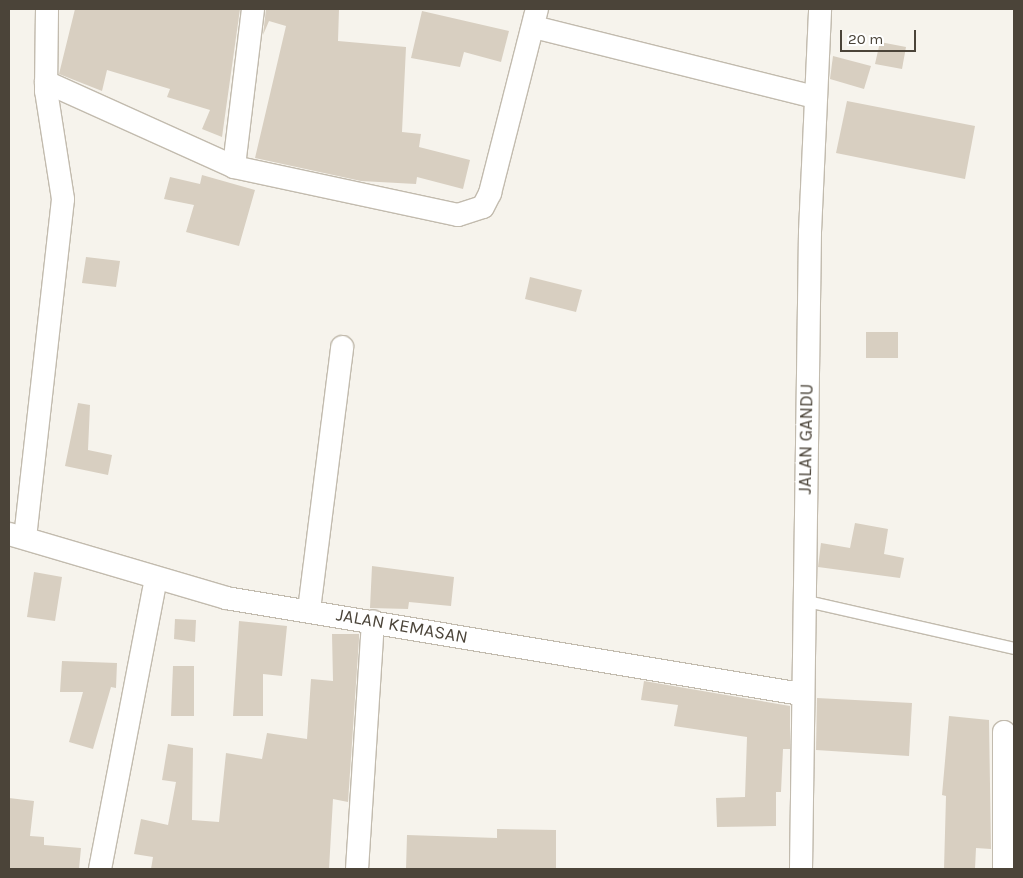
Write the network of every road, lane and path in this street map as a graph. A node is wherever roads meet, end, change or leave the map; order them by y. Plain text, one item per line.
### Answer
1 (47, 9) edge
2 (253, 9) edge
3 (820, 9) edge
4 (535, 18) edge
5 (46, 82) junction
6 (815, 98) junction
7 (234, 167) junction
8 (342, 347) dead end
9 (17, 536) edge
10 (156, 578) junction
11 (803, 600) junction
12 (308, 610) junction
13 (373, 622) junction
14 (1014, 648) edge
15 (801, 694) junction
16 (1004, 732) dead end
17 (1007, 855) edge
18 (100, 869) edge
19 (358, 869) edge
20 (800, 869) edge

1 - 5 street
2 - 7 street
3 - 6 street, JALAN GANDU
4 - 6 street
4 - 7 street
5 - 7 street
5 - 9 street
6 - 11 street, JALAN GANDU
8 - 12 street
9 - 10 street, JALAN KEMASAN
10 - 12 street, JALAN KEMASAN
10 - 18 street
11 - 14 lane
11 - 15 street, JALAN GANDU
12 - 13 street, JALAN KEMASAN
13 - 15 street, JALAN KEMASAN
13 - 19 street
15 - 20 street, JALAN GANDU
16 - 17 street

